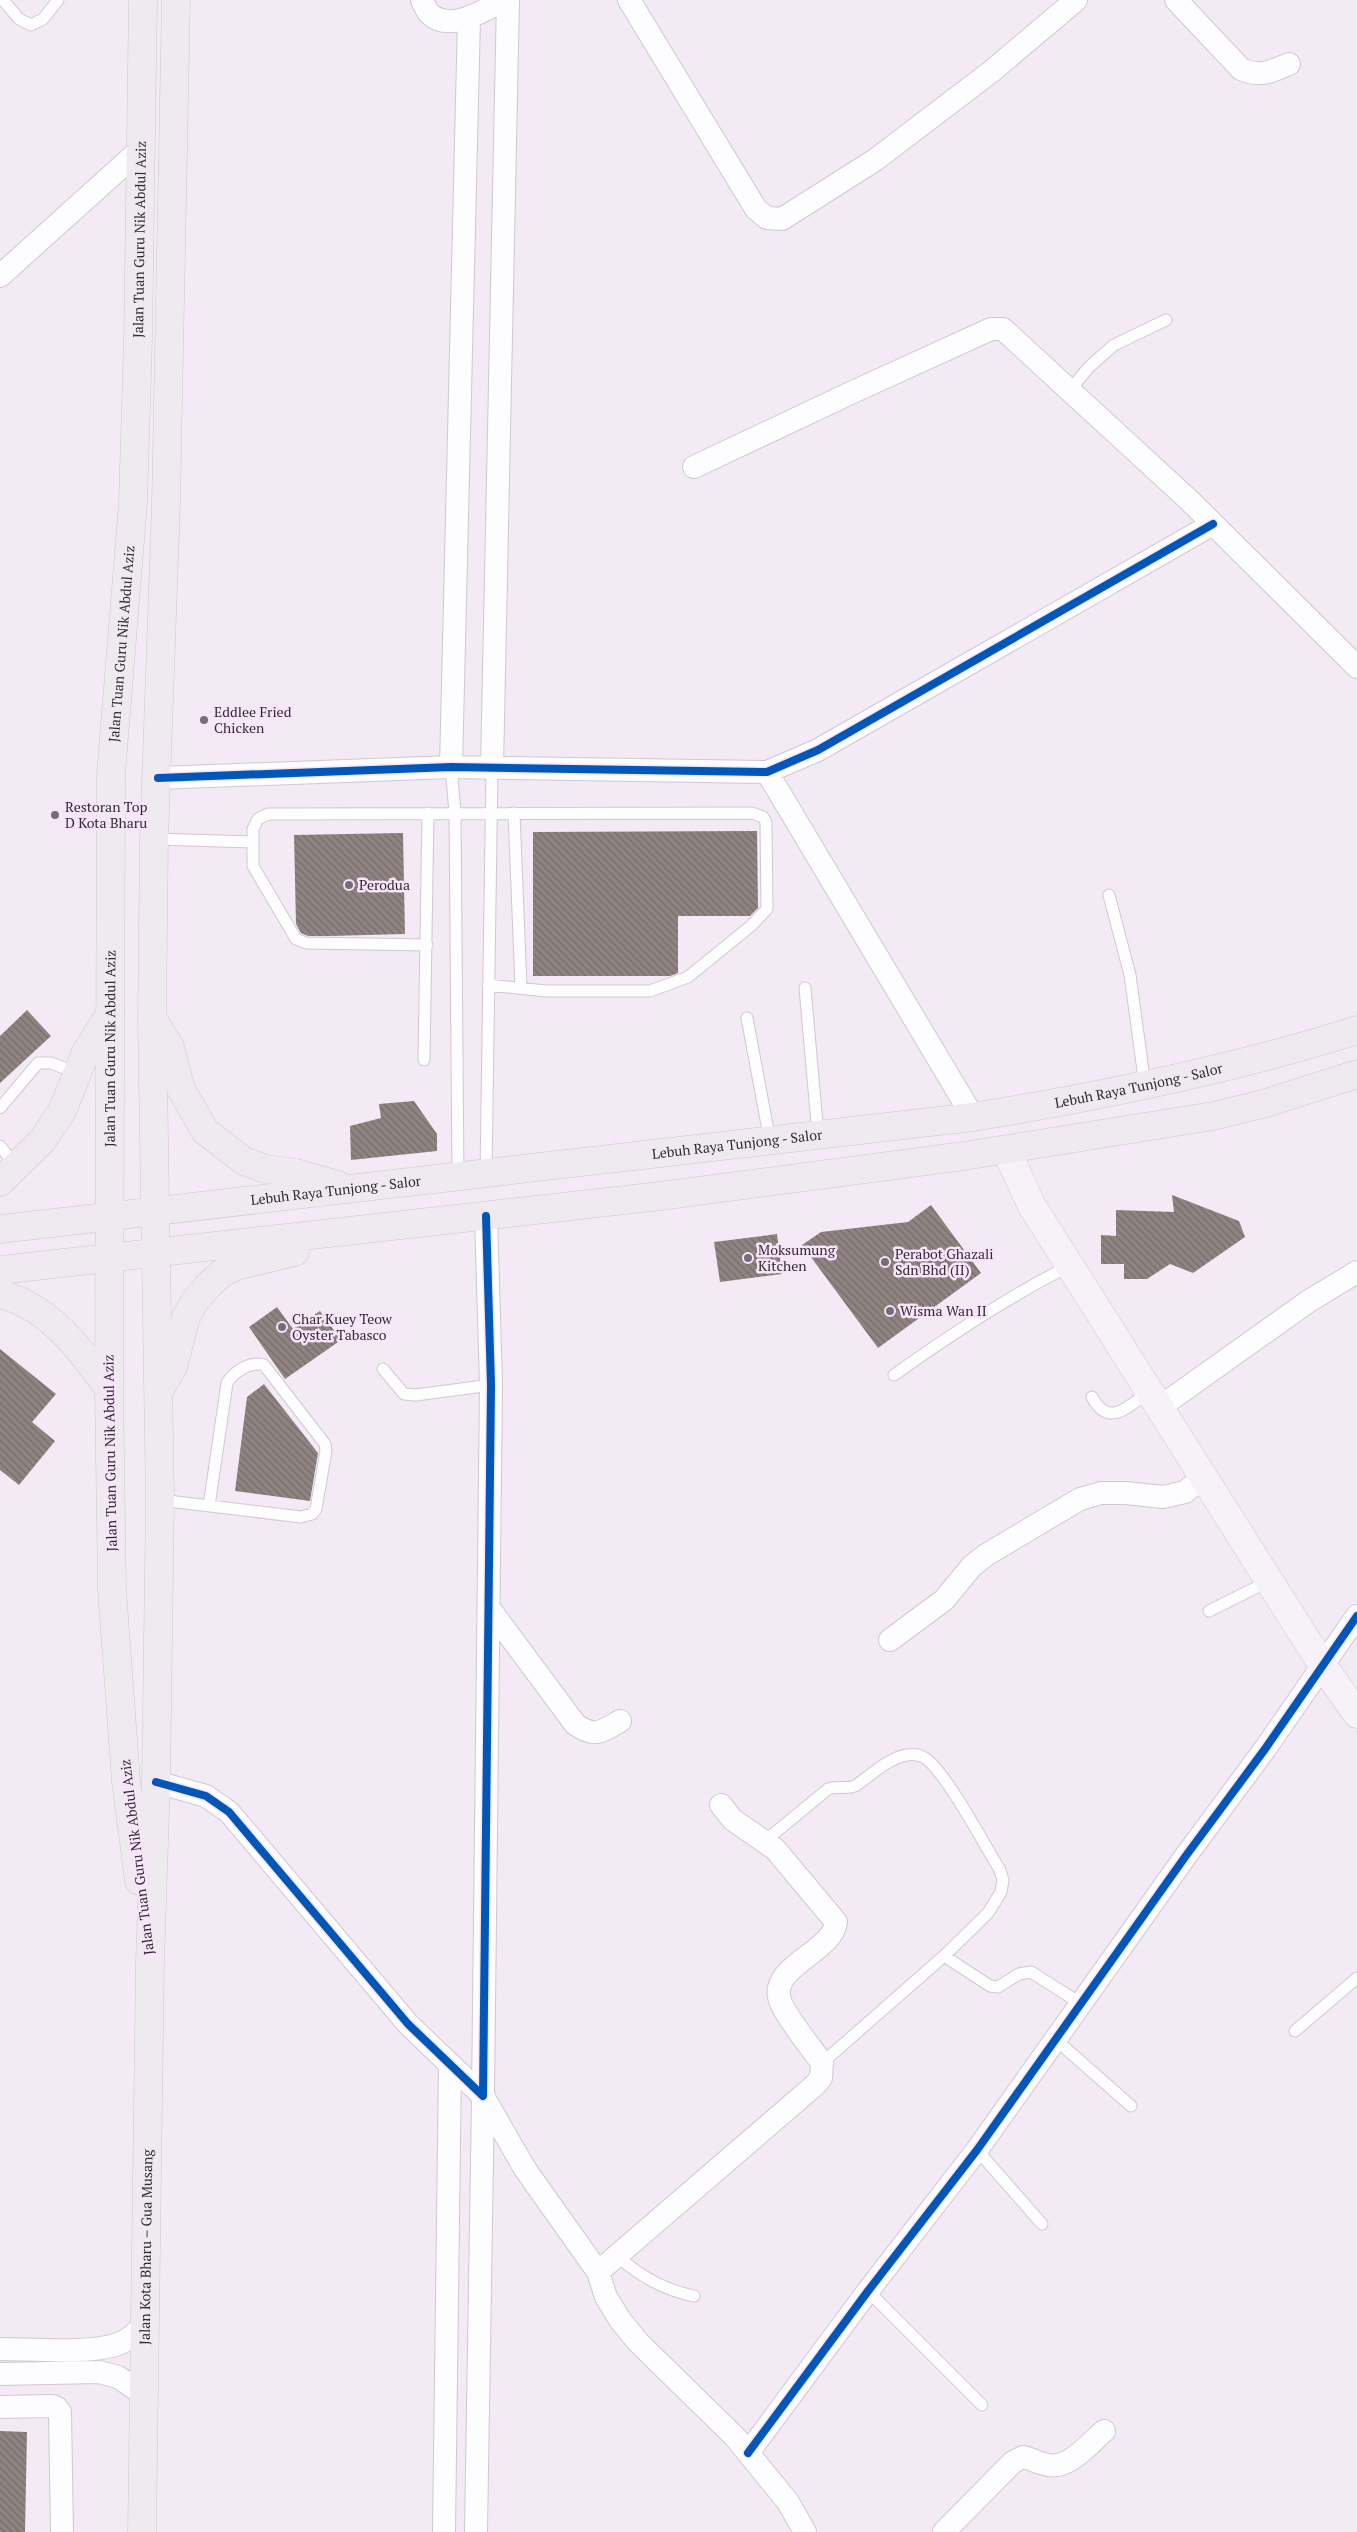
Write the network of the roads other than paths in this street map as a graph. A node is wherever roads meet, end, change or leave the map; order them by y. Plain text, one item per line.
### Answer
1 (3, 0) edge
2 (58, 0) edge
3 (143, 0) edge
4 (176, 0) edge
5 (422, 0) edge
6 (504, 0) edge
7 (508, 0) edge
8 (629, 0) edge
9 (1076, 0) edge
10 (1176, 0) edge
11 (468, 18) junction
12 (1289, 64) dead end
13 (141, 149) junction
14 (0, 276) edge
15 (1166, 320) dead end
16 (1070, 390) junction
17 (694, 467) dead end
18 (1213, 524) junction
19 (1357, 667) edge
20 (451, 767) junction
21 (492, 768) junction
22 (767, 772) junction
23 (158, 778) junction
24 (428, 812) junction
25 (455, 812) junction
26 (490, 812) junction
27 (514, 812) junction
28 (154, 839) junction
29 (253, 842) junction
30 (1110, 895) dead end
31 (427, 945) junction
32 (488, 985) junction
33 (521, 987) junction
34 (805, 988) dead end
35 (110, 1014) junction
36 (152, 1018) junction
37 (748, 1018) dead end
38 (1357, 1030) edge
39 (424, 1060) dead end
40 (78, 1073) junction
41 (1357, 1074) edge
42 (1145, 1087) junction
43 (0, 1108) edge
44 (973, 1117) junction
45 (818, 1135) junction
46 (770, 1141) junction
47 (0, 1146) edge
48 (1006, 1150) junction
49 (486, 1173) junction
50 (8, 1174) edge
51 (458, 1176) junction
52 (352, 1188) junction
53 (155, 1212) junction
54 (110, 1216) junction
55 (486, 1216) junction
56 (0, 1229) edge
57 (348, 1232) junction
58 (156, 1253) junction
59 (110, 1258) junction
60 (1069, 1266) junction
61 (0, 1270) edge
62 (1357, 1272) edge
63 (0, 1294) edge
64 (383, 1369) dead end
65 (894, 1375) dead end
66 (491, 1385) junction
67 (109, 1389) junction
68 (157, 1393) junction
69 (1092, 1397) dead end
70 (1155, 1399) junction
71 (1202, 1478) junction
72 (160, 1500) junction
73 (210, 1506) junction
74 (1269, 1581) junction
75 (490, 1608) junction
76 (1209, 1611) dead end
77 (1357, 1616) edge
78 (890, 1640) dead end
79 (1323, 1666) junction
80 (1357, 1714) edge
81 (620, 1721) dead end
82 (156, 1782) junction
83 (721, 1805) dead end
84 (765, 1840) junction
85 (944, 1956) junction
86 (150, 1962) junction
87 (1357, 1978) edge
88 (1080, 2003) junction
89 (1296, 2031) dead end
90 (1055, 2039) junction
91 (822, 2063) junction
92 (466, 2079) junction
93 (1131, 2106) dead end
94 (977, 2150) junction
95 (1042, 2224) dead end
96 (618, 2257) junction
97 (598, 2272) junction
98 (868, 2291) junction
99 (694, 2296) dead end
100 (144, 2325) junction
101 (0, 2349) edge
102 (93, 2349) junction
103 (93, 2372) junction
104 (0, 2374) edge
105 (143, 2394) junction
106 (982, 2405) dead end
107 (0, 2407) edge
108 (1104, 2431) dead end
109 (735, 2437) junction
110 (62, 2532) edge
111 (142, 2532) edge
112 (444, 2532) edge
113 (476, 2532) edge
114 (805, 2532) edge
115 (944, 2532) edge

1 - 2 lane
3 - 13 main road, Jalan Tuan Guru Nik Abdul Aziz
4 - 23 main road, Jalan Tuan Guru Nik Abdul Aziz
5 - 11 street
6 - 11 street
7 - 21 street
8 - 9 street
10 - 12 street
11 - 20 street
13 - 14 street
13 - 35 main road, Jalan Tuan Guru Nik Abdul Aziz
15 - 16 lane
16 - 17 street
16 - 18 street
18 - 19 street
18 - 22 street
20 - 21 street
20 - 23 street
20 - 25 lane
21 - 22 street
21 - 26 lane
22 - 44 street
23 - 28 main road, Jalan Tuan Guru Nik Abdul Aziz
24 - 25 lane
24 - 29 lane
24 - 31 lane
25 - 26 lane
25 - 51 lane
26 - 27 lane
26 - 32 lane
27 - 33 lane
27 - 33 lane
28 - 29 lane
28 - 36 main road, Jalan Tuan Guru Nik Abdul Aziz
29 - 31 lane
30 - 42 lane
31 - 39 lane
32 - 33 lane
32 - 49 lane
34 - 45 lane
35 - 40 main road
35 - 54 main road, Jalan Tuan Guru Nik Abdul Aziz
36 - 52 main road
36 - 53 main road, Jalan Tuan Guru Nik Abdul Aziz
37 - 46 lane
38 - 42 main road, Lebuh Raya Tunjong - Salor
40 - 43 lane
40 - 50 main road
41 - 48 main road
42 - 44 main road, Lebuh Raya Tunjong - Salor
44 - 45 main road, Lebuh Raya Tunjong - Salor
45 - 46 main road, Lebuh Raya Tunjong - Salor
46 - 49 main road, Lebuh Raya Tunjong - Salor
47 - 50 lane
48 - 55 main road
48 - 60 main road
49 - 51 main road, Lebuh Raya Tunjong - Salor
51 - 52 main road, Lebuh Raya Tunjong - Salor
52 - 53 main road, Lebuh Raya Tunjong - Salor
53 - 54 main road, Lebuh Raya Tunjong - Salor
53 - 58 main road, Jalan Tuan Guru Nik Abdul Aziz
54 - 56 main road, Lebuh Raya Tunjong - Salor
54 - 59 main road, Jalan Tuan Guru Nik Abdul Aziz
55 - 57 main road
55 - 66 street
57 - 58 main road
57 - 68 main road
58 - 59 main road
58 - 68 main road, Jalan Tuan Guru Nik Abdul Aziz
59 - 61 main road
59 - 67 main road, Jalan Tuan Guru Nik Abdul Aziz
60 - 65 lane
60 - 70 main road
62 - 70 street
63 - 67 main road
64 - 66 lane
66 - 75 street
67 - 86 main road, Jalan Tuan Guru Nik Abdul Aziz
68 - 72 main road, Jalan Tuan Guru Nik Abdul Aziz
69 - 70 lane
70 - 71 main road
71 - 74 main road
71 - 78 street
72 - 73 lane
72 - 82 main road, Jalan Tuan Guru Nik Abdul Aziz
73 - 73 lane
74 - 76 lane
74 - 79 main road
75 - 81 street
75 - 92 street
77 - 79 street
79 - 80 main road
79 - 88 street
82 - 86 main road, Jalan Tuan Guru Nik Abdul Aziz
82 - 92 street
83 - 84 street
84 - 85 lane
84 - 91 street
85 - 88 lane
85 - 91 lane
86 - 100 main road, Jalan Kota Bharu – Gua Musang
87 - 89 lane
88 - 90 street
90 - 93 lane
90 - 94 street
91 - 96 street
92 - 97 street
92 - 112 street
92 - 113 street
94 - 95 lane
94 - 98 street
96 - 97 street
96 - 99 lane
97 - 109 street
98 - 106 lane
98 - 109 street
100 - 102 street
100 - 105 main road, Jalan Kota Bharu – Gua Musang
101 - 102 street
102 - 103 street
103 - 104 street
103 - 105 street
105 - 111 main road, Jalan Kota Bharu – Gua Musang
107 - 110 street
108 - 115 street
109 - 114 street

